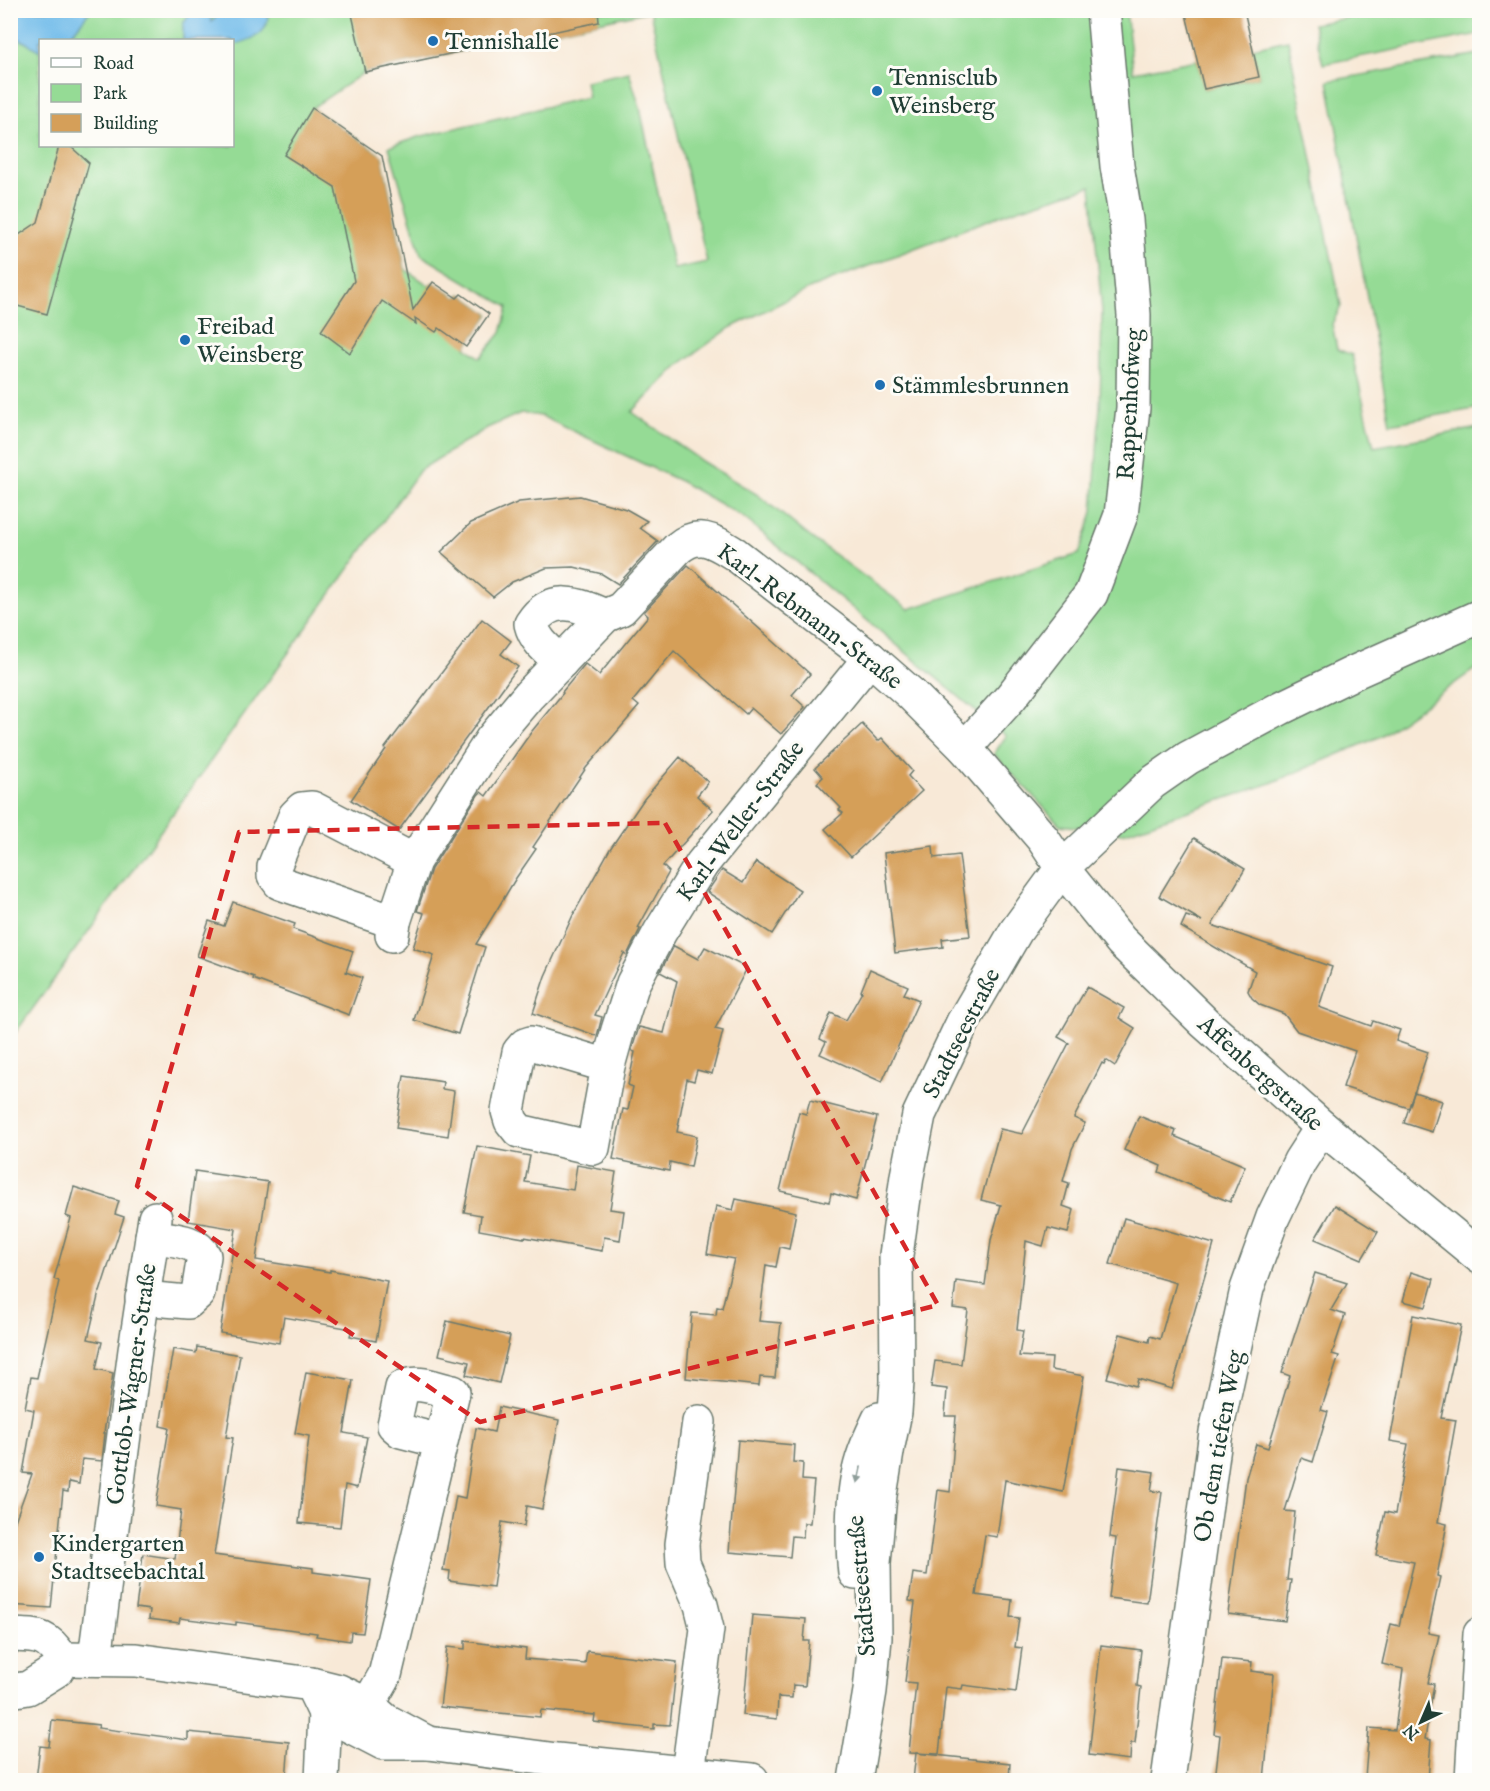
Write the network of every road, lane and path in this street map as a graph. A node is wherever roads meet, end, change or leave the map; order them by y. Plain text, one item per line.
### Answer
1 (1103, 10) edge
2 (605, 616) junction
3 (1479, 616) edge
4 (870, 658) junction
5 (561, 662) junction
6 (965, 748) junction
7 (414, 861) junction
8 (1062, 868) junction
9 (608, 1066) junction
10 (1322, 1127) junction
11 (1479, 1257) edge
12 (142, 1298) junction
13 (699, 1422) dead end
14 (440, 1441) junction
15 (1479, 1634) edge
16 (10, 1635) edge
17 (95, 1658) junction
18 (62, 1659) junction
19 (311, 1684) junction
20 (10, 1691) edge
21 (368, 1705) junction
22 (325, 1713) junction
23 (428, 1743) junction
24 (688, 1773) junction
25 (322, 1780) edge
26 (752, 1780) edge
27 (855, 1780) edge
28 (1168, 1780) edge
29 (1472, 1780) edge

1 - 6 street, Rappenhofweg
2 - 4 street, Karl-Rebmann-Straße
2 - 5 street, Karl-Rebmann-Straße
2 - 5 street
3 - 8 street, Stadtseestraße
4 - 6 street, Karl-Rebmann-Straße
4 - 9 street, Karl-Weller-Straße
5 - 7 street, Karl-Rebmann-Straße
6 - 8 street, Karl-Rebmann-Straße
7 - 7 street, Karl-Rebmann-Straße
8 - 10 street, Affenbergstraße
8 - 27 street, Stadtseestraße
9 - 9 street, Karl-Weller-Straße
10 - 11 street, Affenbergstraße
10 - 28 street, Ob dem tiefen Weg
12 - 12 street, Gottlob-Wagner-Straße
12 - 17 street, Gottlob-Wagner-Straße
13 - 24 street
14 - 14 street
14 - 21 street
15 - 29 street
16 - 18 street
17 - 18 street
17 - 19 street
18 - 20 street
19 - 21 street
19 - 22 street
21 - 23 street
22 - 23 street
22 - 25 street
23 - 24 street
24 - 26 street

